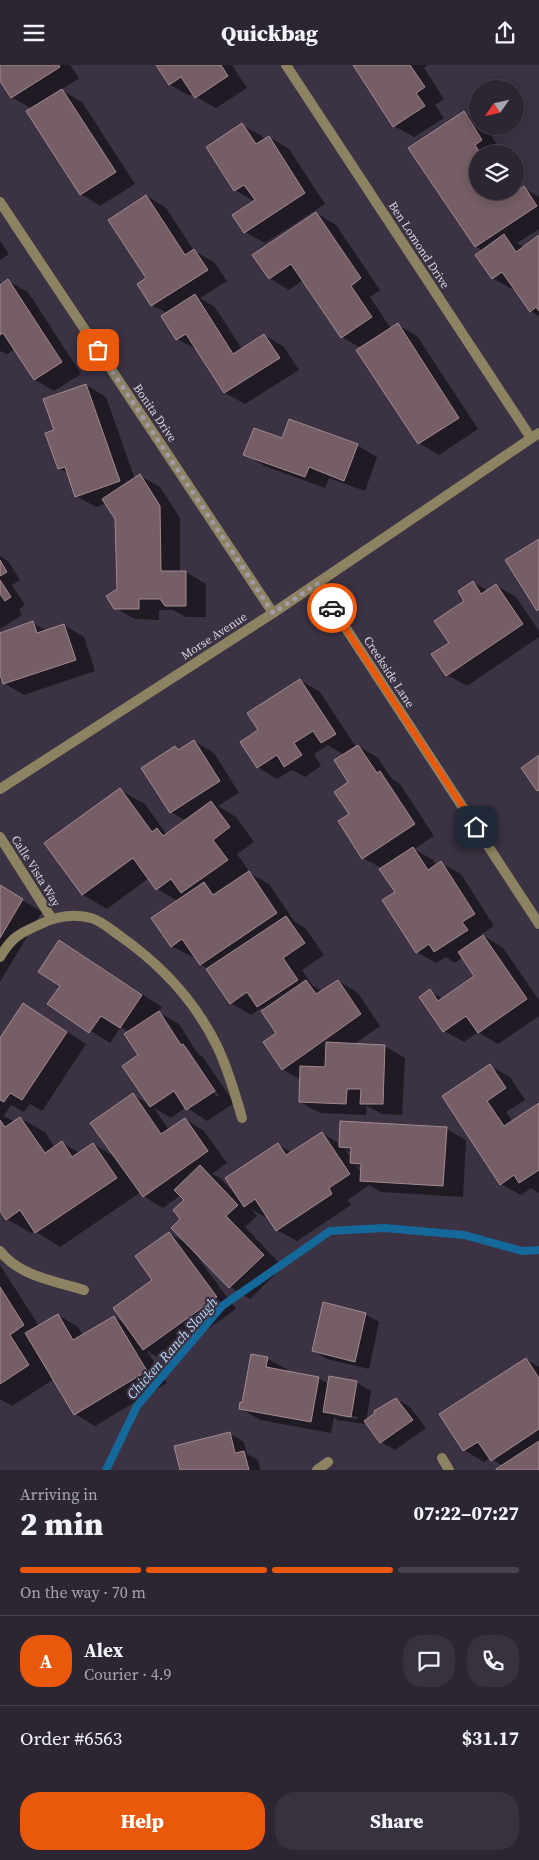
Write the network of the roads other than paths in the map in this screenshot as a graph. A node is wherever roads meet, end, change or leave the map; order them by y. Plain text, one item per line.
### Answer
1 (286, 65) edge
2 (0, 202) edge
3 (535, 436) edge
4 (317, 584) junction
5 (273, 613) junction
6 (0, 789) edge
7 (0, 837) edge
8 (52, 919) junction
9 (539, 924) edge
10 (0, 957) edge
11 (242, 1118) dead end
12 (0, 1251) edge
13 (84, 1290) dead end
14 (442, 1458) dead end
15 (328, 1462) dead end
16 (317, 1470) edge
17 (449, 1470) edge

1 - 3 street, Ben Lomond Drive
2 - 5 street, Bonita Drive
3 - 4 street, Morse Avenue
4 - 5 street, Morse Avenue
4 - 9 street, Creekside Lane
5 - 6 street, Morse Avenue
7 - 8 street, Calle Vista Way
8 - 10 street, Calle Vista Way
8 - 11 street, Calle Vista Way
12 - 13 street
14 - 17 street
15 - 16 street

